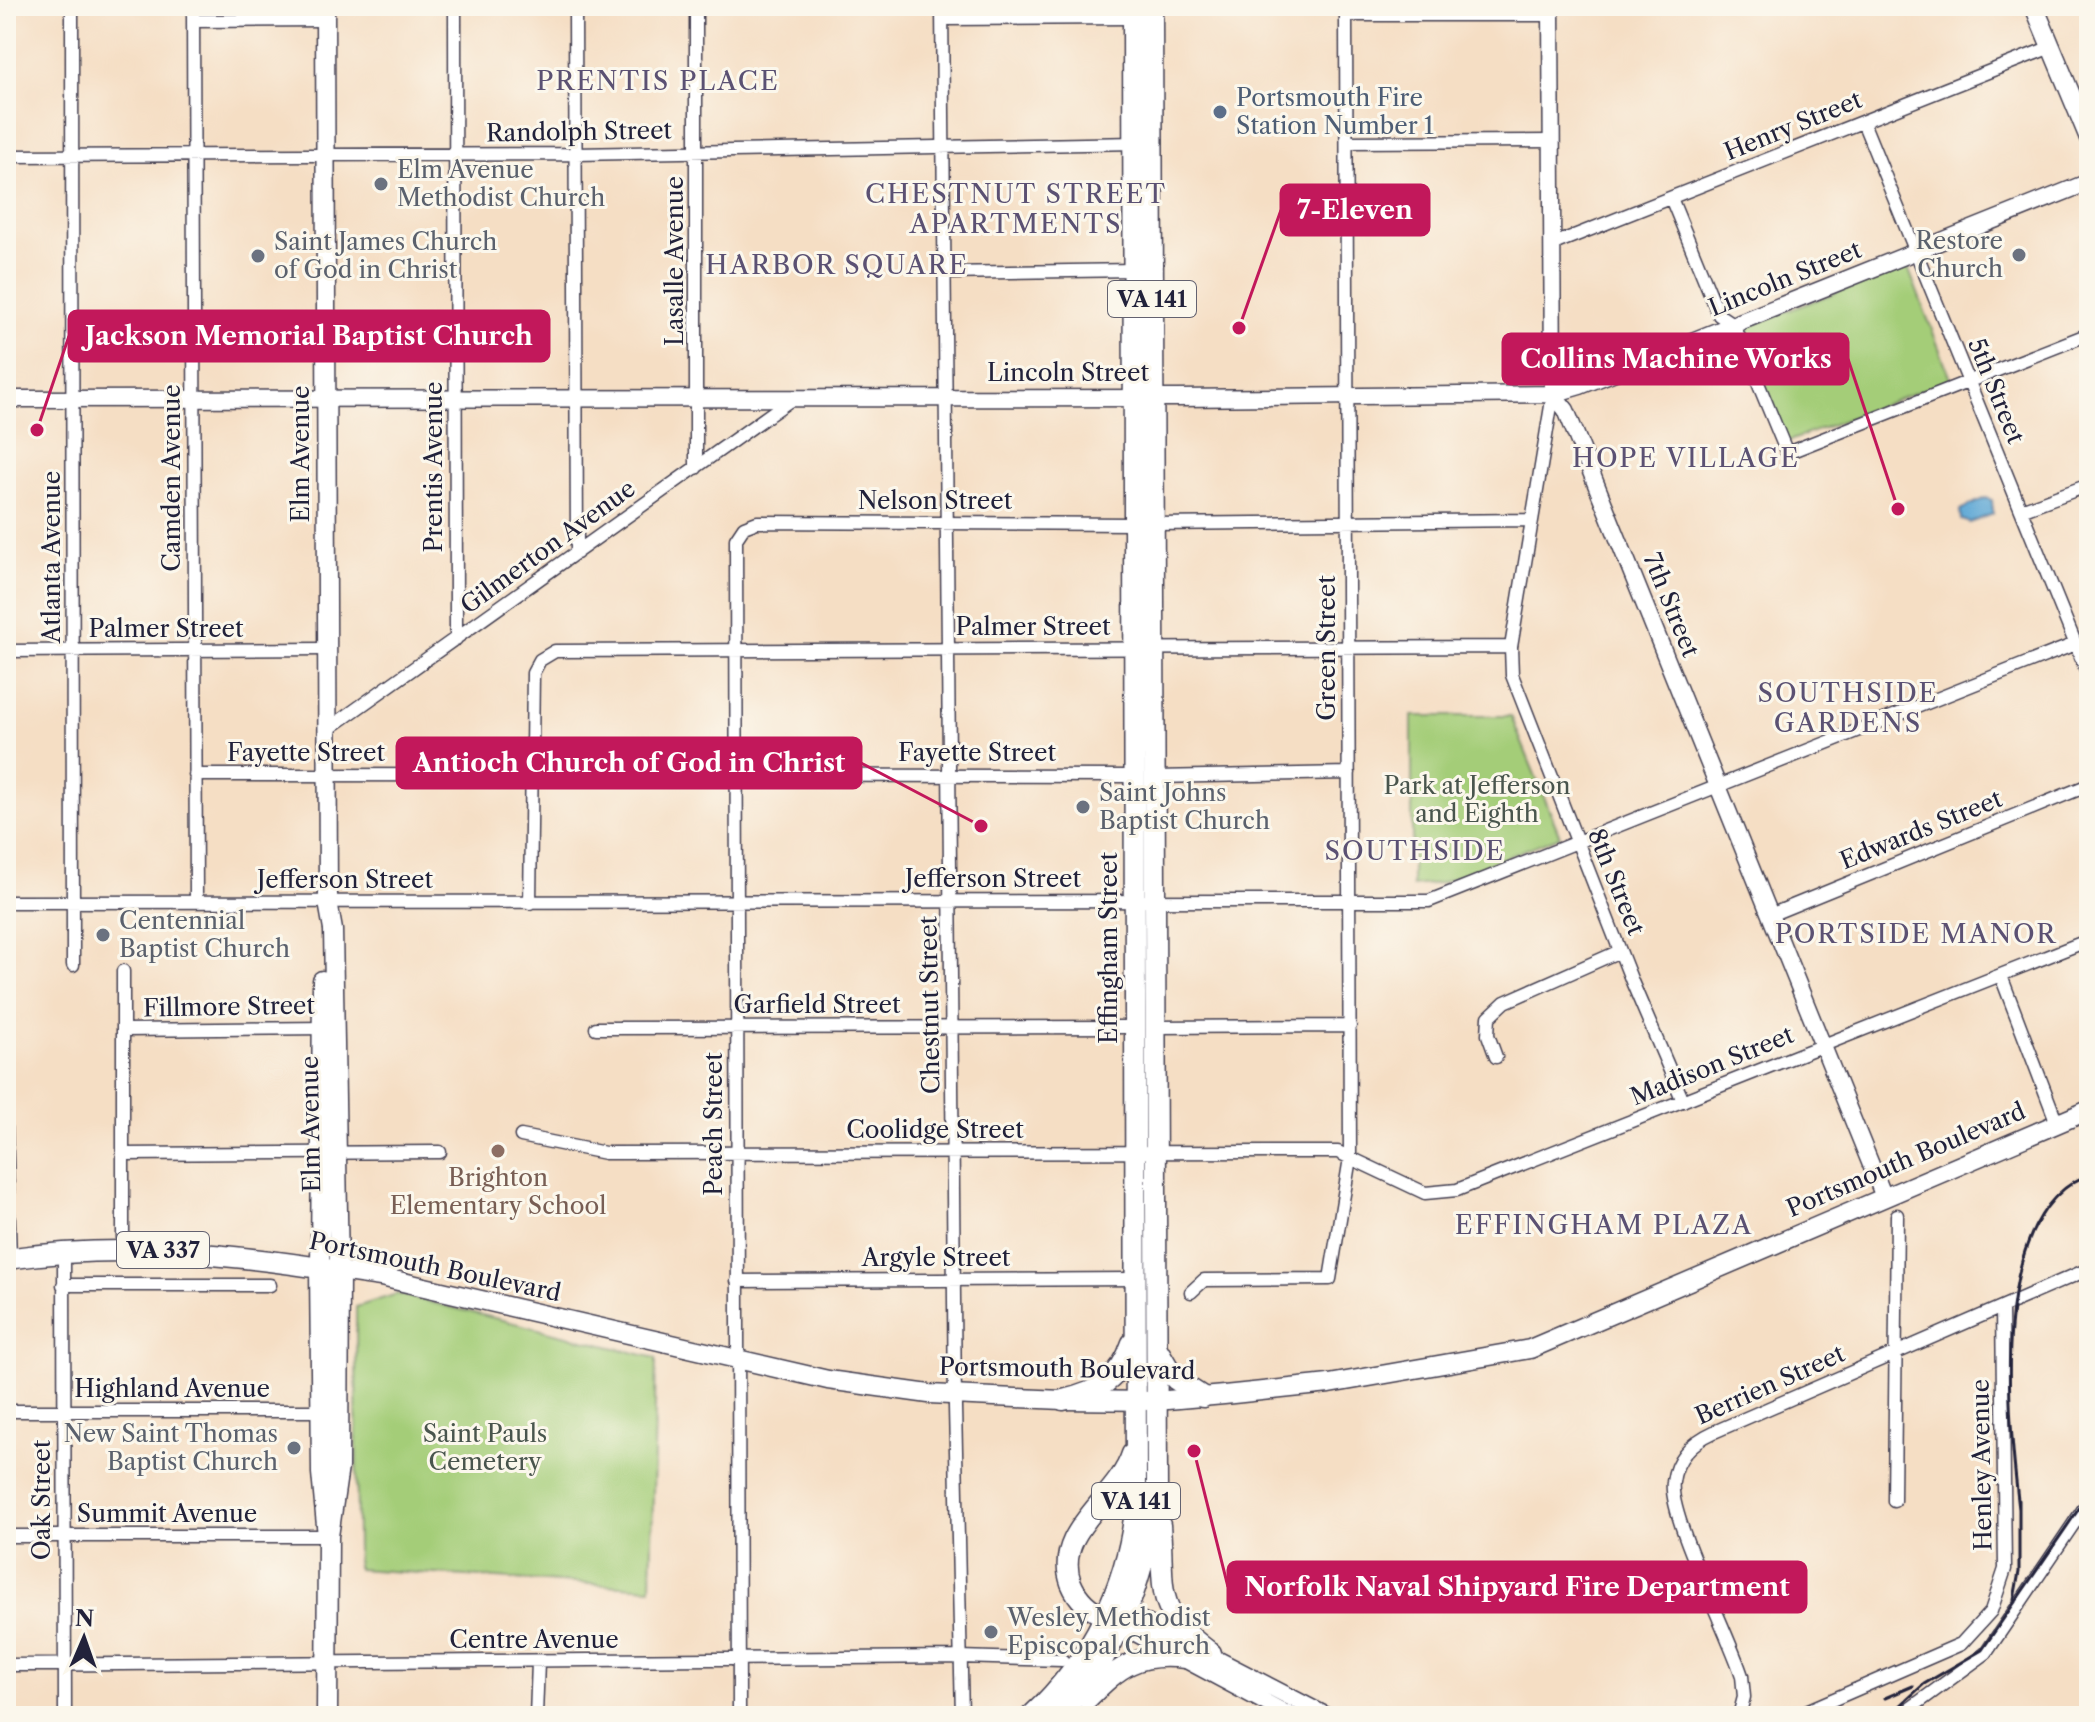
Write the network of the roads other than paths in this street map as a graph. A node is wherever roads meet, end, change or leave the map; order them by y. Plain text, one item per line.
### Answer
1 (72, 6) edge
2 (193, 6) edge
3 (455, 6) edge
4 (575, 6) edge
5 (696, 6) edge
6 (1152, 6) edge
7 (2034, 6) edge
8 (1551, 11) edge
9 (1133, 12) edge
10 (325, 13) edge
11 (942, 13) edge
12 (193, 21) junction
13 (2051, 47) junction
14 (1863, 122) junction
15 (2089, 138) edge
16 (1551, 141) junction
17 (1347, 142) junction
18 (1143, 143) junction
19 (943, 146) junction
20 (697, 153) junction
21 (576, 154) junction
22 (73, 155) junction
23 (193, 155) junction
24 (326, 155) junction
25 (455, 155) junction
26 (6, 156) edge
27 (2089, 182) edge
28 (1671, 198) junction
29 (1551, 245) junction
30 (1916, 252) junction
31 (1134, 270) junction
32 (944, 273) junction
33 (1734, 325) junction
34 (2089, 334) edge
35 (1969, 381) junction
36 (1553, 394) junction
37 (1348, 396) junction
38 (946, 397) junction
39 (1144, 397) junction
40 (194, 398) junction
41 (327, 398) junction
42 (456, 398) junction
43 (577, 398) junction
44 (696, 398) junction
45 (793, 398) junction
46 (6, 399) edge
47 (74, 399) junction
48 (696, 468) junction
49 (2089, 485) edge
50 (2021, 510) junction
51 (1531, 520) junction
52 (1348, 522) junction
53 (947, 523) junction
54 (1144, 524) junction
55 (739, 532) joint
56 (577, 553) junction
57 (456, 639) junction
58 (2075, 644) junction
59 (1511, 647) junction
60 (327, 649) junction
61 (736, 649) junction
62 (948, 649) junction
63 (1144, 649) junction
64 (1349, 649) junction
65 (6, 651) edge
66 (74, 651) junction
67 (194, 651) junction
68 (2089, 677) edge
69 (327, 730) junction
70 (1349, 773) junction
71 (195, 775) junction
72 (736, 775) junction
73 (950, 775) junction
74 (327, 776) junction
75 (531, 776) junction
76 (1135, 776) junction
77 (1156, 777) junction
78 (1718, 785) junction
79 (2089, 785) edge
80 (1576, 841) junction
81 (1350, 900) junction
82 (951, 901) junction
83 (1146, 901) junction
84 (6, 902) edge
85 (75, 902) junction
86 (196, 902) junction
87 (328, 902) junction
88 (736, 902) junction
89 (530, 903) junction
90 (1770, 915) junction
91 (2089, 940) edge
92 (1620, 951) junction
93 (73, 965) dead end
94 (123, 971) dead end
95 (2001, 976) junction
96 (952, 1026) junction
97 (1350, 1026) junction
98 (1145, 1027) junction
99 (328, 1028) junction
100 (596, 1028) dead end
101 (736, 1028) junction
102 (124, 1030) junction
103 (1823, 1045) junction
104 (1496, 1057) dead end
105 (1683, 1101) junction
106 (2089, 1110) edge
107 (2057, 1123) junction
108 (6, 1128) edge
109 (521, 1136) dead end
110 (440, 1152) dead end
111 (953, 1152) junction
112 (1134, 1152) junction
113 (1155, 1152) junction
114 (736, 1153) junction
115 (124, 1154) junction
116 (329, 1155) junction
117 (1350, 1158) junction
118 (1884, 1197) junction
119 (1897, 1215) dead end
120 (123, 1250) junction
121 (64, 1253) junction
122 (8, 1259) edge
123 (329, 1269) junction
124 (2089, 1269) edge
125 (1135, 1279) junction
126 (955, 1280) junction
127 (737, 1281) junction
128 (63, 1285) junction
129 (270, 1285) dead end
130 (1191, 1292) dead end
131 (2002, 1307) junction
132 (1137, 1328) junction
133 (1155, 1343) junction
134 (1895, 1354) junction
135 (737, 1362) junction
136 (956, 1396) junction
137 (1203, 1397) junction
138 (1063, 1400) junction
139 (1146, 1401) junction
140 (6, 1411) edge
141 (63, 1411) junction
142 (329, 1411) junction
143 (1136, 1427) junction
144 (1157, 1491) junction
145 (1894, 1501) dead end
146 (2089, 1501) edge
147 (6, 1536) edge
148 (64, 1536) junction
149 (328, 1536) junction
150 (1068, 1573) junction
151 (1136, 1588) junction
152 (1114, 1598) junction
153 (1116, 1620) junction
154 (1211, 1653) junction
155 (960, 1657) junction
156 (1185, 1658) junction
157 (738, 1660) junction
158 (1062, 1660) dead end
159 (538, 1662) junction
160 (327, 1663) junction
161 (64, 1664) junction
162 (6, 1665) edge
163 (65, 1716) edge
164 (327, 1716) edge
165 (536, 1716) edge
166 (739, 1716) edge
167 (962, 1716) edge
168 (1031, 1716) edge
169 (1058, 1716) edge
170 (1070, 1716) edge
171 (1291, 1716) edge
172 (1327, 1716) edge
173 (1739, 1716) edge
174 (1795, 1716) edge
175 (1900, 1716) edge

1 - 22 street, Atlanta Avenue
2 - 12 street, Camden Avenue
3 - 25 street, Prentis Avenue
4 - 21 street
5 - 20 street, Lasalle Avenue
6 - 18 main road, Effingham Street / VA 141
7 - 13 main road
8 - 16 street
8 - 17 street, Green Street
9 - 11 street
9 - 18 main road, Effingham Street / VA 141
10 - 12 street
10 - 24 main road, Elm Avenue
11 - 19 street, Chestnut Street
12 - 23 street, Camden Avenue
13 - 14 street, Henry Street
13 - 15 main road
14 - 28 street, Henry Street
14 - 30 street, 5th Street
16 - 17 street
16 - 29 street
17 - 37 street, Green Street
18 - 19 street, Randolph Street
18 - 31 main road, Effingham Street / VA 141
18 - 39 main road, Effingham Street / VA 141
19 - 20 street, Randolph Street
19 - 32 street, Chestnut Street
20 - 21 street, Randolph Street
20 - 44 street, Lasalle Avenue
21 - 25 street, Randolph Street
21 - 43 street
22 - 23 street, Randolph Street
22 - 26 street, Randolph Street
22 - 47 street, Atlanta Avenue
23 - 24 street, Randolph Street
23 - 40 street, Camden Avenue
24 - 25 street, Randolph Street
24 - 41 main road, Elm Avenue
25 - 42 street, Prentis Avenue
27 - 30 street, Lincoln Street
28 - 29 street, Henry Street
28 - 33 street
29 - 36 street
30 - 33 street, Lincoln Street
30 - 35 street, 5th Street
31 - 32 street
31 - 39 main road, Effingham Street / VA 141
32 - 38 street, Chestnut Street
33 - 35 street
33 - 36 street, Lincoln Street
34 - 35 street
35 - 50 street, 5th Street
36 - 37 street, Lincoln Street
36 - 51 street, 8th Street
36 - 78 street, 7th Street
37 - 39 street, Lincoln Street
37 - 52 street, Green Street
38 - 39 street, Lincoln Street
38 - 45 street, Lincoln Street
38 - 53 street, Chestnut Street
39 - 54 main road, Effingham Street / VA 141
40 - 41 street, Lincoln Street
40 - 47 street, Lincoln Street
40 - 67 street, Camden Avenue
41 - 42 street, Lincoln Street
41 - 60 main road, Elm Avenue
42 - 43 street, Lincoln Street
42 - 57 street, Prentis Avenue
43 - 44 street, Lincoln Street
43 - 56 street
44 - 45 street, Lincoln Street
44 - 48 street, Lasalle Avenue
45 - 48 street, Gilmerton Avenue
46 - 47 street, Lincoln Street
47 - 66 street, Atlanta Avenue
48 - 56 street, Gilmerton Avenue
49 - 50 street
50 - 58 street, 5th Street
51 - 52 street, Nelson Street
51 - 59 street, 8th Street
52 - 54 street, Nelson Street
52 - 64 street, Green Street
53 - 54 street, Nelson Street
53 - 55 street, Nelson Street
53 - 62 street, Chestnut Street
54 - 63 main road, Effingham Street / VA 141
55 - 61 street, Peach Street
56 - 57 street, Gilmerton Avenue
57 - 69 street, Gilmerton Avenue
58 - 68 street, 5th Street
58 - 78 street, Jefferson Street
59 - 64 street, Palmer Street
59 - 80 street, 8th Street
60 - 67 street, Palmer Street
60 - 69 main road, Elm Avenue
61 - 62 street, Palmer Street
61 - 72 street, Peach Street
61 - 75 street, Palmer Street
62 - 63 street, Palmer Street
62 - 73 street, Chestnut Street
63 - 64 street, Palmer Street
63 - 76 main road, Effingham Street / VA 141
63 - 77 main road, Effingham Street / VA 141
64 - 70 street, Green Street
65 - 66 street, Palmer Street
66 - 67 street, Palmer Street
66 - 85 street, Atlanta Avenue
67 - 71 street, Camden Avenue
69 - 74 main road, Elm Avenue
70 - 77 street
70 - 81 street, Green Street
71 - 74 street, Fayette Street
71 - 86 street, Camden Avenue
72 - 73 street, Fayette Street
72 - 75 street, Fayette Street
72 - 88 street, Peach Street
73 - 76 street, Fayette Street
73 - 82 street, Chestnut Street
74 - 75 street, Fayette Street
74 - 87 main road, Elm Avenue
75 - 89 street
76 - 83 main road, Effingham Street / VA 141
77 - 83 main road, Effingham Street / VA 141
78 - 80 street, Jefferson Street
78 - 90 street, 7th Street
79 - 90 street, Edwards Street
80 - 81 street, Jefferson Street
80 - 92 street, 8th Street
81 - 83 street, Jefferson Street
81 - 97 street, Green Street
82 - 83 street, Jefferson Street
82 - 88 street, Jefferson Street
82 - 96 street, Chestnut Street
83 - 98 main road, Effingham Street / VA 141
84 - 85 street, Jefferson Street
85 - 86 street, Jefferson Street
85 - 93 street, Atlanta Avenue
86 - 87 street, Jefferson Street
87 - 89 street, Jefferson Street
87 - 99 main road, Elm Avenue
88 - 89 street, Jefferson Street
88 - 101 street, Peach Street
90 - 103 street, 7th Street
91 - 95 street, Madison Street
92 - 104 street
92 - 105 street, 8th Street
94 - 102 street
95 - 103 street, Madison Street
95 - 107 street
96 - 98 street, Garfield Street
96 - 101 street, Garfield Street
96 - 111 street, Chestnut Street
97 - 98 street, Garfield Street
97 - 117 street, Green Street
98 - 112 main road, Effingham Street / VA 141
98 - 113 main road, Effingham Street / VA 141
99 - 102 street, Fillmore Street
99 - 116 main road, Elm Avenue
100 - 101 street, Garfield Street
101 - 114 street, Peach Street
102 - 115 street
103 - 105 street, Madison Street
103 - 118 street, 7th Street
105 - 117 street, Madison Street
106 - 107 main road, Portsmouth Boulevard
107 - 118 main road, Portsmouth Boulevard
108 - 122 street
109 - 114 street, Coolidge Street
110 - 116 street
111 - 112 street, Coolidge Street
111 - 114 street, Coolidge Street
111 - 126 street, Chestnut Street
112 - 113 street, Coolidge Street
112 - 125 main road, Effingham Street / VA 141
113 - 117 street, Coolidge Street
113 - 133 main road, Effingham Street / VA 141
114 - 127 street, Peach Street
115 - 116 street
115 - 120 street
116 - 123 main road, Elm Avenue
117 - 130 street, Green Street
118 - 137 main road, Portsmouth Boulevard
119 - 134 street
120 - 121 main road, Portsmouth Boulevard / VA 337
120 - 123 main road, Portsmouth Boulevard / VA 337
121 - 122 main road, Portsmouth Boulevard / VA 337
121 - 128 street, Oak Street
123 - 135 main road, Portsmouth Boulevard
123 - 142 main road, Elm Avenue
124 - 131 street, Berrien Street
125 - 126 street, Argyle Street
125 - 132 main road, Effingham Street / VA 141
126 - 127 street, Argyle Street
126 - 136 street, Chestnut Street
127 - 135 street, Peach Street
128 - 129 street
128 - 141 street, Oak Street
131 - 134 street, Berrien Street
131 - 174 street, Henley Avenue
132 - 138 main road
132 - 139 main road, Effingham Street / VA 141
133 - 137 main road
133 - 139 main road, Effingham Street / VA 141
134 - 145 street
134 - 173 street, Berrien Street
135 - 136 main road, Portsmouth Boulevard
135 - 157 street, Peach Street
136 - 138 main road, Portsmouth Boulevard
136 - 155 street, Chestnut Street
137 - 139 main road, Portsmouth Boulevard
138 - 139 main road, Portsmouth Boulevard
139 - 143 main road, Effingham Street / VA 141
139 - 144 main road, Effingham Street / VA 141
140 - 141 street, Highland Avenue
141 - 142 street, Highland Avenue
141 - 148 street, Oak Street
142 - 149 main road, Elm Avenue
143 - 150 main road
143 - 152 main road, Effingham Street / VA 141
144 - 151 main road, Effingham Street / VA 141
144 - 154 main road
146 - 175 street
147 - 148 street, Summit Avenue
148 - 149 street, Summit Avenue
148 - 161 street, Oak Street
149 - 160 main road, Elm Avenue
150 - 152 main road
150 - 153 main road
151 - 152 main road
151 - 153 main road, Effingham Street / VA 141
152 - 153 main road, Effingham Street / VA 141
153 - 154 street
153 - 156 street
153 - 168 main road, Effingham Street / VA 141
153 - 169 main road, Effingham Street / VA 141
154 - 172 street
155 - 157 street, Centre Avenue
155 - 158 street, Centre Avenue
155 - 167 street, Chestnut Street
156 - 170 main road
156 - 171 street
157 - 159 street, Centre Avenue
157 - 166 street, Peach Street
159 - 160 street, Centre Avenue
159 - 165 street
160 - 161 street, Centre Avenue
160 - 164 main road, Elm Avenue
161 - 162 street, Centre Avenue
161 - 163 street, Oak Street

